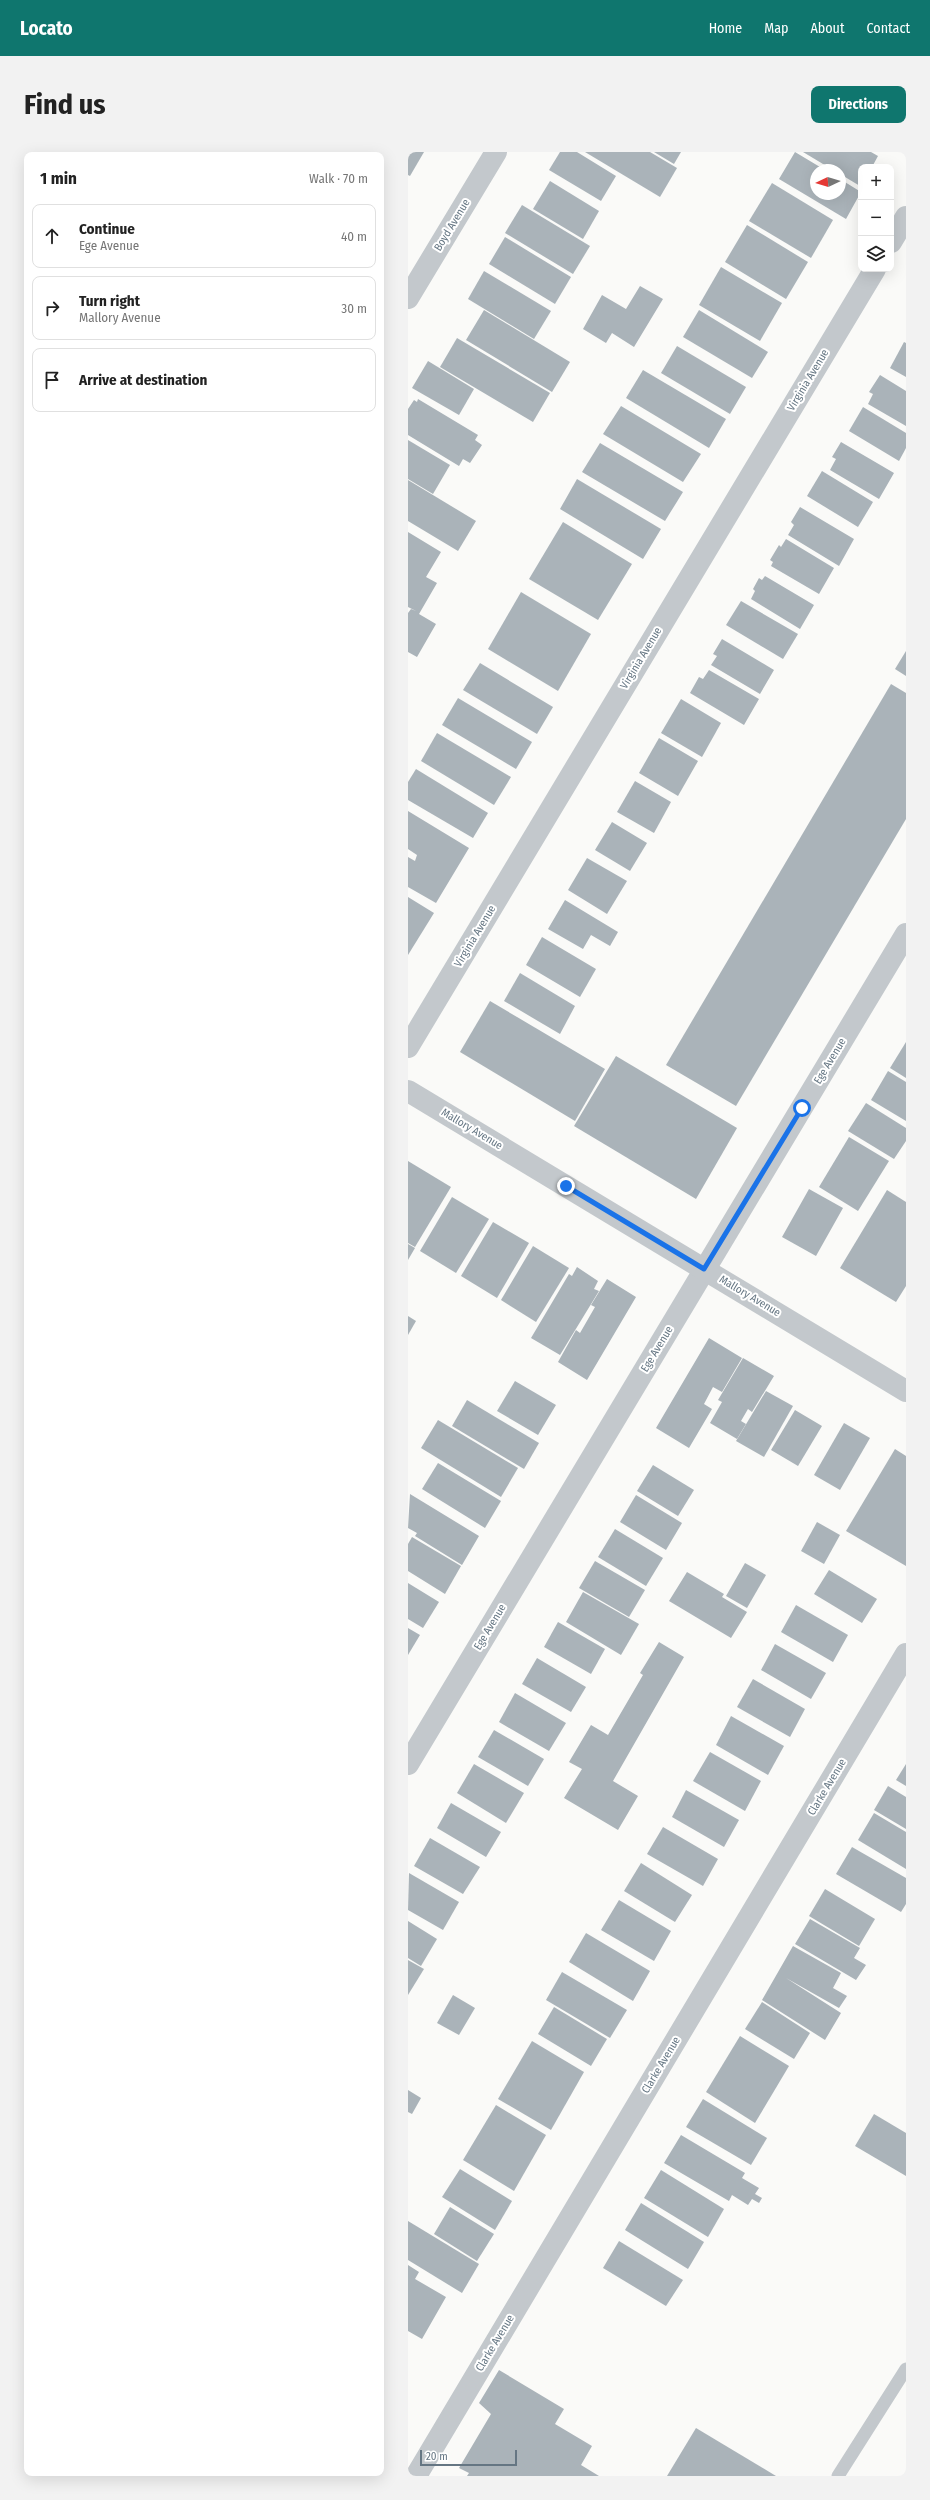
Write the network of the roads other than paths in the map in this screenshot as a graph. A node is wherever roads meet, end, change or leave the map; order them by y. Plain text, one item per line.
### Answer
1 (496, 152) edge
2 (906, 217) edge
3 (894, 237) edge
4 (873, 272) edge
5 (408, 298) edge
6 (906, 934) edge
7 (408, 1047) edge
8 (408, 1091) edge
9 (704, 1269) junction
10 (906, 1391) edge
11 (906, 1654) edge
12 (408, 1764) edge
13 (906, 2369) edge
14 (416, 2476) edge
15 (838, 2476) edge

1 - 5 street, Boyd Avenue
2 - 3 street
4 - 7 street, Virginia Avenue
6 - 9 street, Ege Avenue
8 - 9 street, Mallory Avenue
9 - 10 street, Mallory Avenue
9 - 12 street, Ege Avenue
11 - 14 street, Clarke Avenue
13 - 15 lane

